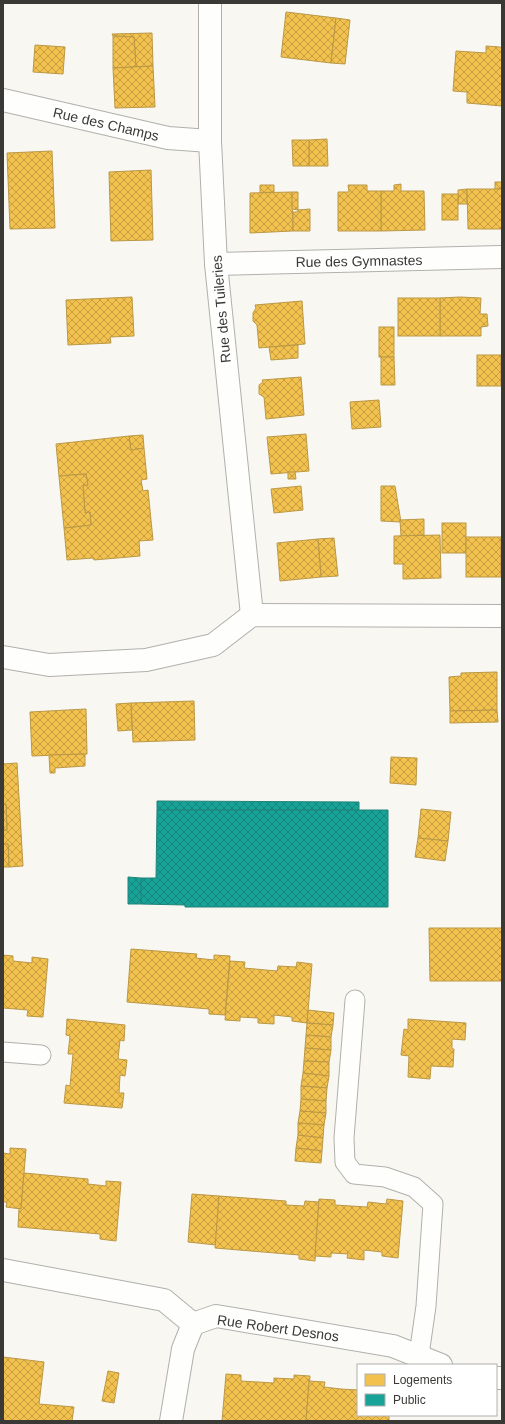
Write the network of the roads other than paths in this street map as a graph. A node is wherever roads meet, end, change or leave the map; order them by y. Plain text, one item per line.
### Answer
1 (210, 3) edge
2 (3, 100) edge
3 (210, 141) junction
4 (502, 257) edge
5 (216, 264) junction
6 (252, 615) junction
7 (502, 616) edge
8 (3, 657) edge
9 (355, 1000) dead end
10 (3, 1052) edge
11 (41, 1055) dead end
12 (3, 1270) edge
13 (193, 1324) junction
14 (419, 1355) junction
15 (439, 1364) edge
16 (172, 1421) edge

1 - 3 street, Rue des Tuileries
2 - 3 street, Rue des Champs
3 - 5 street, Rue des Tuileries
4 - 5 street, Rue des Gymnastes
5 - 6 street, Rue des Tuileries
6 - 7 street
6 - 8 street
9 - 14 lane
10 - 11 lane
12 - 13 street
13 - 14 street, Rue Robert Desnos
13 - 16 street
14 - 15 street, Rue Robert Desnos

